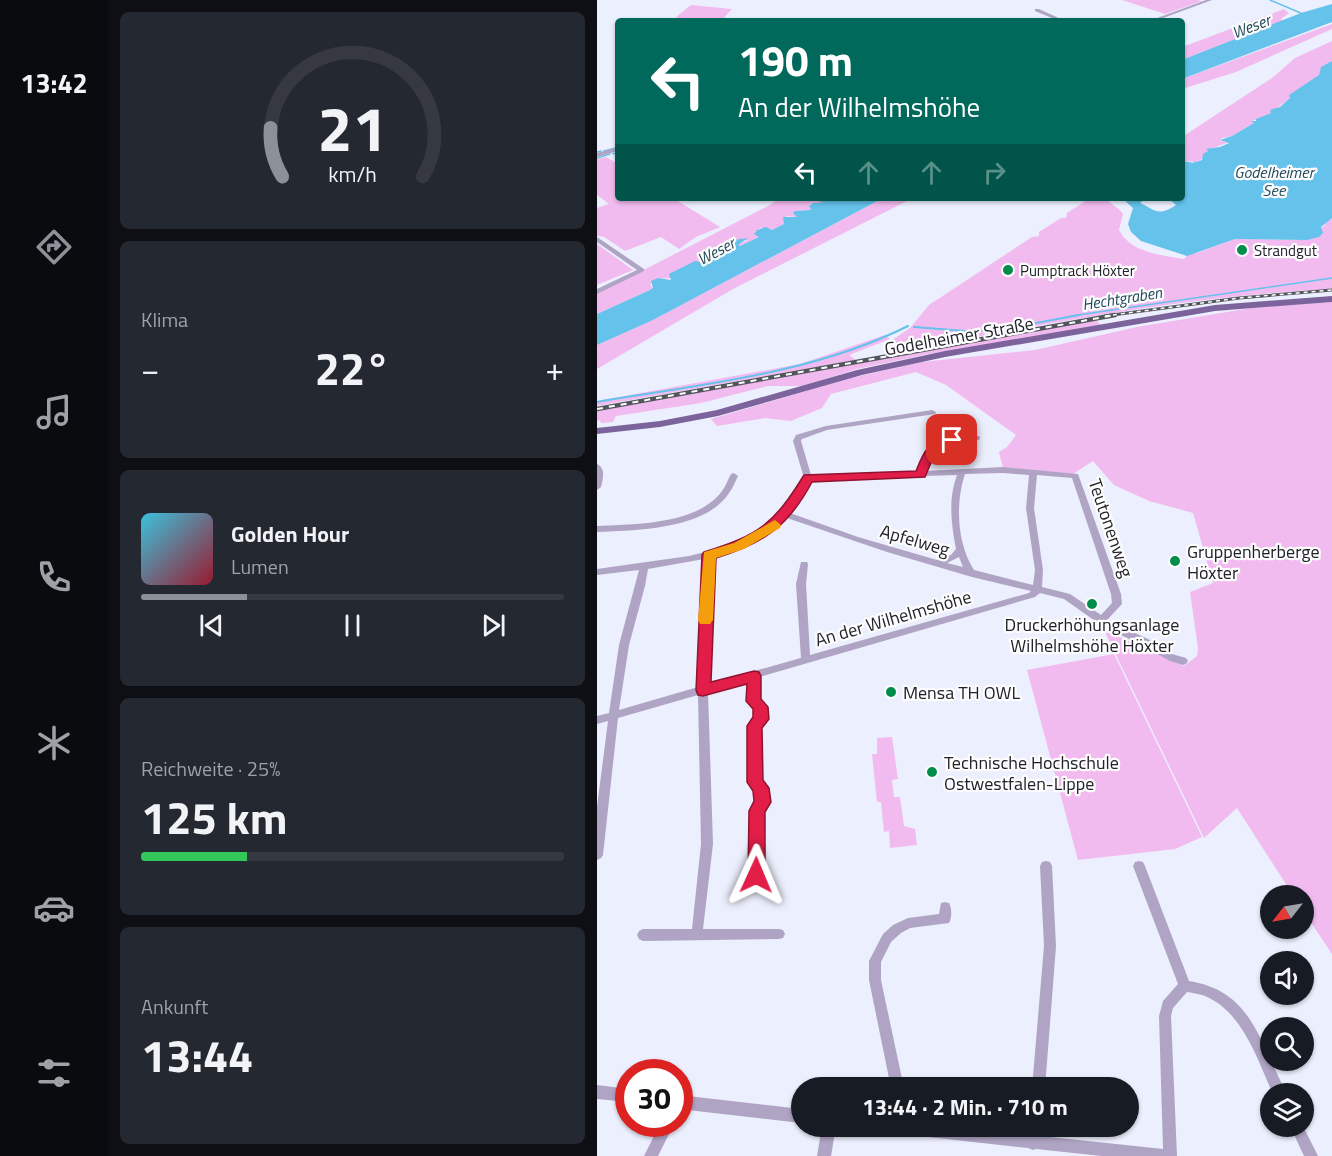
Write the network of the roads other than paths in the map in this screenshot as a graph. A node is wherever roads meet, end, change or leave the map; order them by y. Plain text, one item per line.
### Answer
1 (1210, 0) edge
2 (1037, 10) dead end
3 (1056, 18) edge
4 (1159, 18) edge
5 (615, 150) edge
6 (597, 154) edge
7 (597, 239) edge
8 (597, 292) edge
9 (1332, 299) edge
10 (929, 415) dead end
11 (597, 431) edge
12 (977, 438) dead end
13 (597, 467) edge
14 (962, 472) junction
15 (1033, 473) junction
16 (920, 474) junction
17 (734, 476) dead end
18 (808, 478) junction
19 (597, 487) edge
20 (785, 514) junction
21 (597, 529) edge
22 (960, 549) junction
23 (709, 555) junction
24 (935, 563) junction
25 (804, 564) dead end
26 (644, 565) junction
27 (597, 572) edge
28 (972, 573) junction
29 (1037, 590) junction
30 (1101, 621) junction
31 (806, 661) junction
32 (1183, 661) dead end
33 (754, 676) junction
34 (703, 690) junction
35 (614, 715) junction
36 (597, 720) edge
37 (597, 855) edge
38 (1046, 866) dead end
39 (1139, 866) dead end
40 (756, 875) dead end
41 (945, 907) dead end
42 (696, 934) junction
43 (779, 934) dead end
44 (643, 935) dead end
45 (1185, 986) junction
46 (896, 1077) edge
47 (1039, 1077) edge
48 (1274, 1083) edge
49 (597, 1092) edge
50 (615, 1094) edge
51 (693, 1104) edge
52 (791, 1115) edge
53 (660, 1137) edge
54 (827, 1137) edge
55 (986, 1137) edge
56 (1034, 1137) edge
57 (1302, 1137) edge
58 (1033, 1143) junction
59 (1102, 1153) edge
60 (651, 1156) edge
61 (824, 1156) edge
62 (1163, 1156) edge
63 (1170, 1156) edge
64 (1311, 1156) edge

1 - 4 street
2 - 3 street
5 - 6 street
7 - 8 street
9 - 11 main road, Godelheimer Straße
10 - 18 street
12 - 16 street
13 - 19 street
14 - 15 street
14 - 16 street
14 - 22 street
15 - 29 street
15 - 30 street, Teutonenweg
16 - 18 street
17 - 21 street
18 - 20 street
20 - 23 street
20 - 24 street, Apfelweg
22 - 24 street
22 - 28 street
23 - 26 street
23 - 34 street
24 - 28 street, Apfelweg
25 - 31 street
26 - 27 street
26 - 35 street
28 - 29 street, Apfelweg
29 - 30 street
29 - 31 street, An der Wilhelmshöhe
30 - 32 street
31 - 33 street, An der Wilhelmshöhe
33 - 34 street, An der Wilhelmshöhe
33 - 40 street
34 - 35 street, An der Wilhelmshöhe
34 - 42 street
35 - 36 street, An der Wilhelmshöhe
35 - 37 street
38 - 47 street
39 - 45 street
41 - 46 street
42 - 43 street
42 - 44 street
45 - 48 street
45 - 63 street
49 - 50 street
51 - 52 street
53 - 60 street
54 - 61 street
55 - 58 street
56 - 58 street
57 - 64 street
58 - 59 street
59 - 62 street

